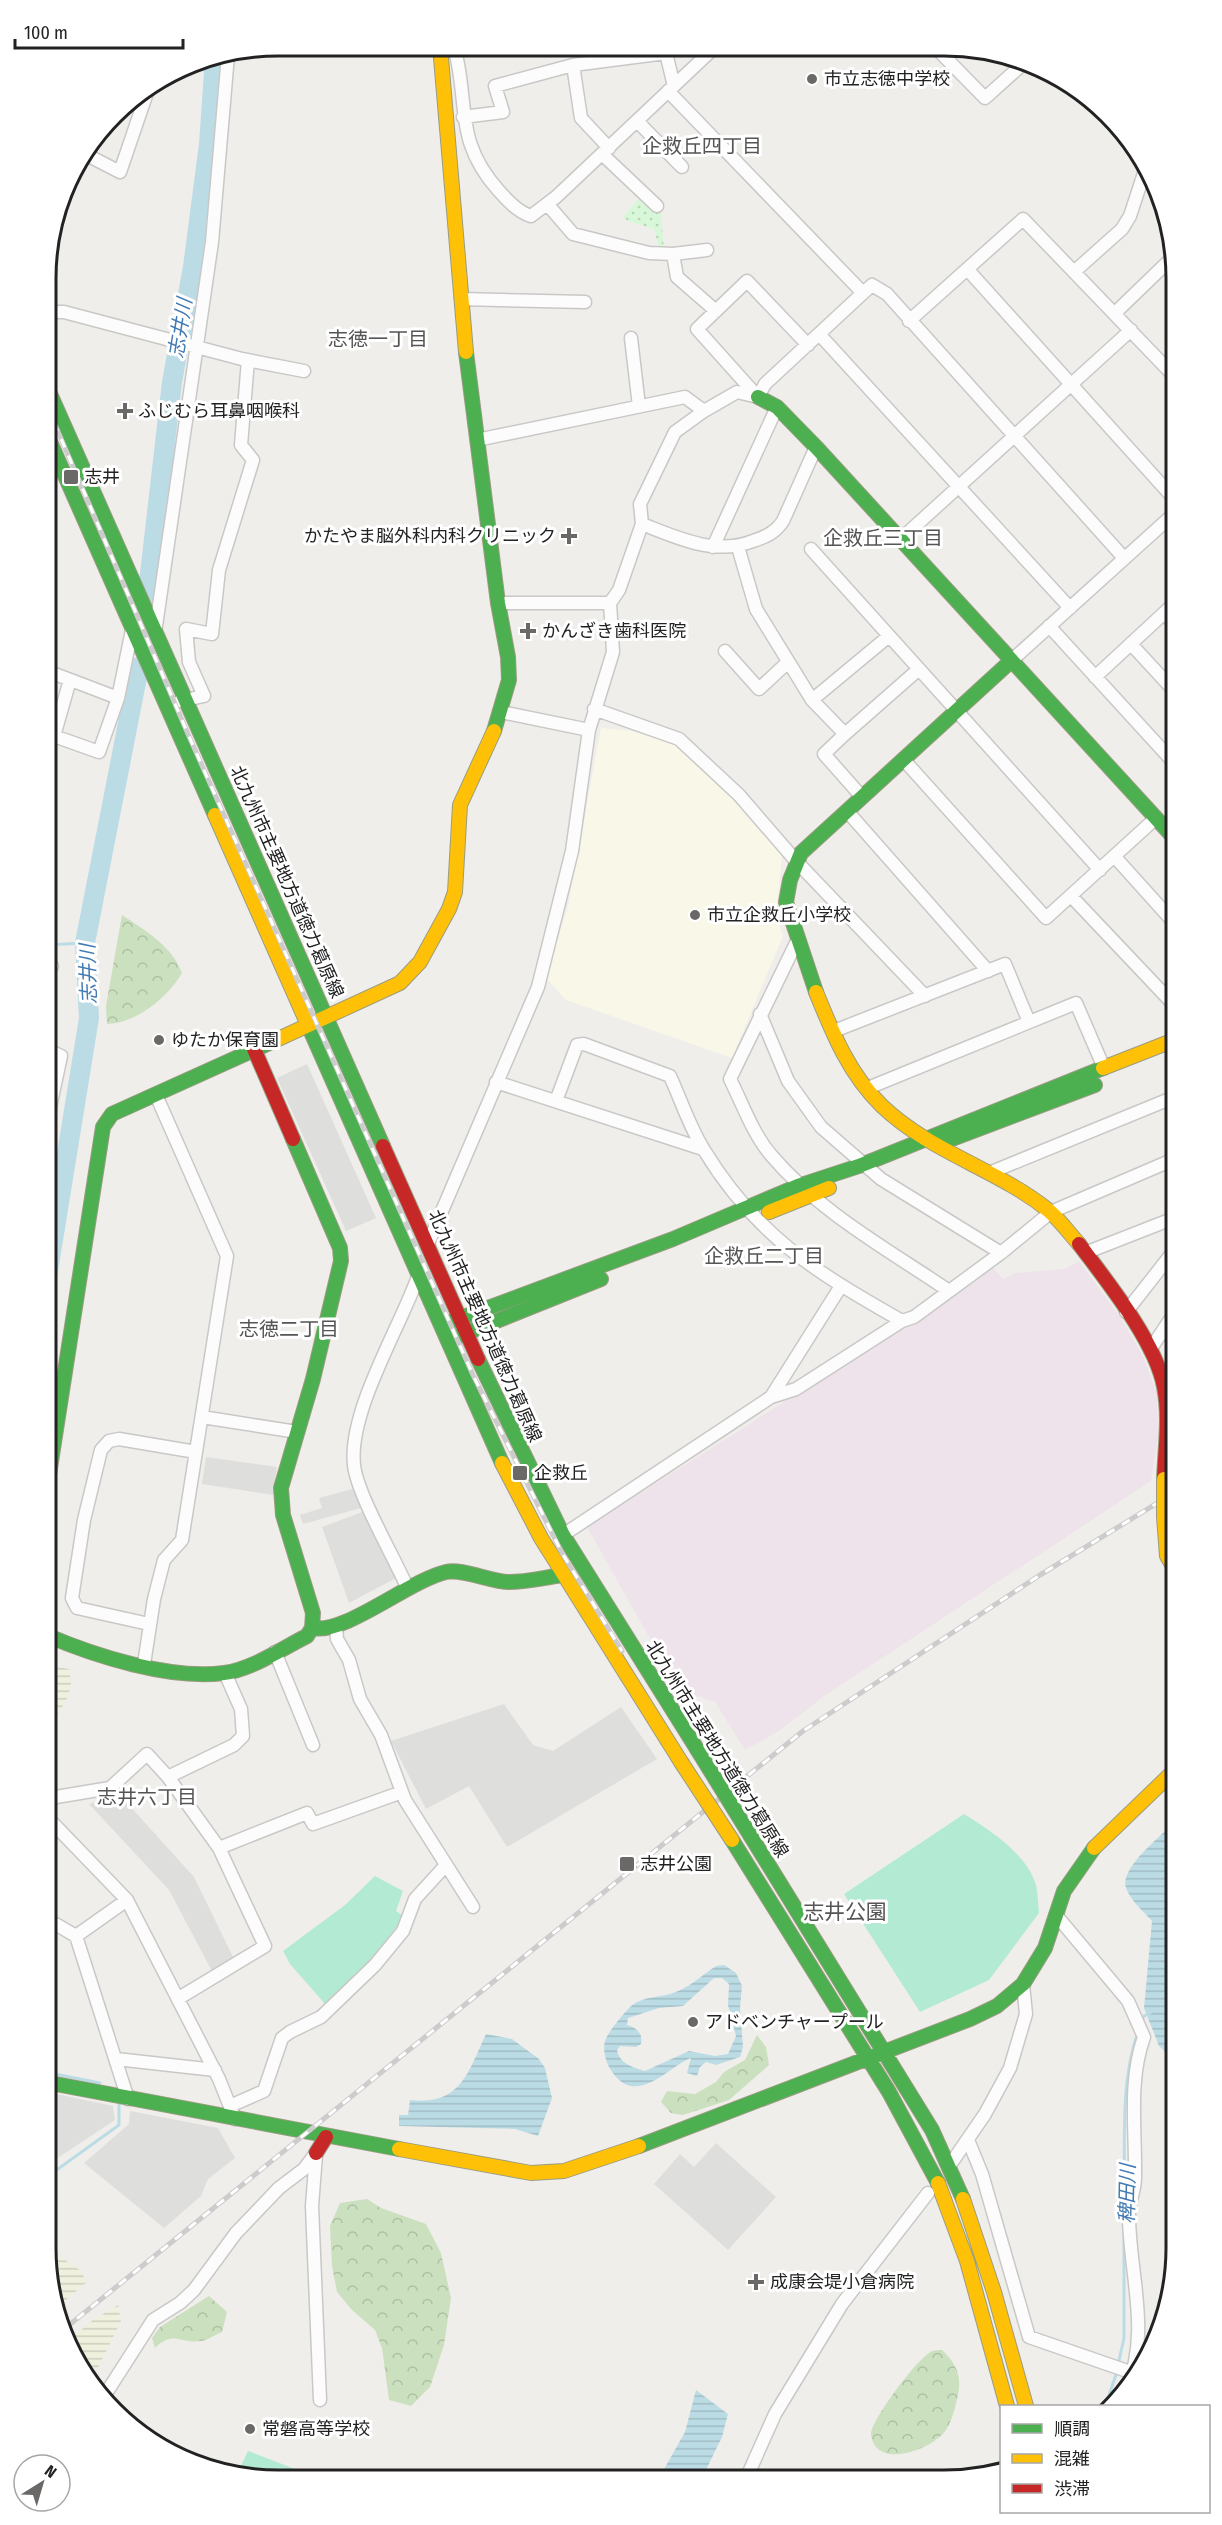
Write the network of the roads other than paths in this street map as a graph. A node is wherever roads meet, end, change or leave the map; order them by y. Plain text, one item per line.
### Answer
1 (441, 56) edge
2 (457, 56) edge
3 (643, 56) edge
4 (666, 56) edge
5 (706, 56) edge
6 (945, 56) edge
7 (227, 61) edge
8 (573, 65) junction
9 (1019, 68) edge
10 (671, 89) junction
11 (145, 99) edge
12 (463, 117) junction
13 (637, 121) junction
14 (605, 151) junction
15 (91, 157) edge
16 (682, 167) dead end
17 (1143, 178) edge
18 (548, 205) junction
19 (657, 206) dead end
20 (707, 249) dead end
21 (673, 254) junction
22 (1166, 264) edge
23 (968, 270) junction
24 (1075, 271) junction
25 (863, 292) junction
26 (461, 299) junction
27 (585, 302) dead end
28 (716, 311) junction
29 (56, 312) edge
30 (1115, 313) junction
31 (909, 321) junction
32 (1131, 330) junction
33 (819, 334) junction
34 (631, 339) dead end
35 (808, 345) junction
36 (197, 348) junction
37 (248, 360) junction
38 (1166, 367) edge
39 (304, 371) dead end
40 (1071, 384) junction
41 (758, 397) junction
42 (639, 406) junction
43 (777, 407) junction
44 (56, 408) edge
45 (704, 411) junction
46 (1014, 436) junction
47 (477, 440) junction
48 (816, 447) junction
49 (56, 455) edge
50 (959, 487) junction
51 (1166, 490) edge
52 (1166, 521) edge
53 (642, 524) junction
54 (902, 538) junction
55 (713, 547) junction
56 (738, 547) junction
57 (811, 549) dead end
58 (1124, 558) junction
59 (498, 603) junction
60 (610, 603) junction
61 (1070, 608) junction
62 (1164, 613) edge
63 (133, 626) junction
64 (1049, 626) junction
65 (155, 633) junction
66 (889, 636) junction
67 (1131, 644) junction
68 (725, 651) dead end
69 (1011, 661) junction
70 (788, 663) junction
71 (919, 669) junction
72 (56, 675) edge
73 (1095, 677) junction
74 (70, 680) junction
75 (1166, 682) edge
76 (118, 698) junction
77 (186, 698) junction
78 (812, 700) junction
79 (168, 706) junction
80 (594, 709) junction
81 (957, 711) junction
82 (501, 712) junction
83 (56, 729) edge
84 (589, 730) junction
85 (844, 734) junction
86 (56, 737) edge
87 (1166, 754) edge
88 (903, 759) junction
89 (862, 797) junction
90 (847, 811) junction
91 (1156, 818) junction
92 (1166, 829) edge
93 (1114, 857) junction
94 (796, 861) junction
95 (1100, 870) junction
96 (1071, 896) junction
97 (1166, 914) edge
98 (797, 941) junction
99 (988, 970) junction
100 (925, 996) junction
101 (1166, 996) edge
102 (760, 1014) junction
103 (326, 1015) junction
104 (1029, 1022) junction
105 (309, 1025) junction
106 (834, 1031) junction
107 (1166, 1047) edge
108 (1166, 1048) edge
109 (254, 1049) junction
110 (56, 1054) edge
111 (1104, 1068) junction
112 (56, 1079) edge
113 (496, 1082) junction
114 (868, 1088) junction
115 (156, 1095) junction
116 (556, 1101) junction
117 (1166, 1101) edge
118 (925, 1138) junction
119 (939, 1144) junction
120 (703, 1149) junction
121 (1166, 1163) edge
122 (868, 1168) junction
123 (989, 1173) junction
124 (807, 1190) junction
125 (1051, 1212) junction
126 (750, 1214) junction
127 (1166, 1221) edge
128 (428, 1244) junction
129 (1001, 1253) junction
130 (1085, 1253) junction
131 (1166, 1261) edge
132 (417, 1277) junction
133 (841, 1286) junction
134 (949, 1291) junction
135 (1126, 1312) junction
136 (460, 1318) junction
137 (902, 1321) junction
138 (442, 1325) junction
139 (1166, 1326) edge
140 (469, 1333) junction
141 (449, 1340) junction
142 (1150, 1350) junction
143 (771, 1397) junction
144 (202, 1417) junction
145 (56, 1430) edge
146 (297, 1432) junction
147 (196, 1452) junction
148 (1166, 1530) edge
149 (1163, 1532) junction
150 (563, 1535) junction
151 (1166, 1550) edge
152 (564, 1575) junction
153 (407, 1587) junction
154 (149, 1624) junction
155 (336, 1627) junction
156 (312, 1628) junction
157 (56, 1638) edge
158 (275, 1652) junction
159 (144, 1664) junction
160 (225, 1673) junction
161 (313, 1745) dead end
162 (168, 1777) junction
163 (1166, 1778) edge
164 (402, 1792) junction
165 (56, 1797) edge
166 (56, 1826) edge
167 (219, 1848) junction
168 (446, 1865) junction
169 (127, 1900) junction
170 (473, 1907) dead end
171 (1056, 1915) junction
172 (56, 1924) edge
173 (76, 1936) junction
174 (1023, 1984) junction
175 (179, 1998) junction
176 (885, 2051) junction
177 (868, 2057) junction
178 (116, 2059) junction
179 (215, 2070) junction
180 (56, 2084) edge
181 (128, 2099) junction
182 (232, 2112) junction
183 (326, 2137) junction
184 (968, 2140) junction
185 (316, 2153) junction
186 (952, 2162) dead end
187 (928, 2193) dead end
188 (1137, 2358) edge
189 (1129, 2371) edge
190 (108, 2390) edge
191 (320, 2400) dead end
192 (1007, 2405) edge
193 (1026, 2405) edge
194 (750, 2469) edge

1 - 26 street
2 - 12 street
3 - 8 street
4 - 10 street
5 - 10 street
6 - 9 street
7 - 36 street
8 - 12 street
8 - 14 street
10 - 13 street
10 - 25 street
11 - 15 street
12 - 18 street
13 - 14 street
13 - 16 street
14 - 18 street
14 - 19 street
17 - 24 street
18 - 21 street
20 - 21 street
21 - 28 street
22 - 30 street
23 - 24 street
23 - 31 street
23 - 40 street
24 - 30 street
25 - 31 street
25 - 33 street
26 - 27 street
26 - 47 street
28 - 35 street
28 - 41 street
29 - 36 street
30 - 32 street
31 - 46 street
32 - 38 street
32 - 40 street
33 - 35 street
33 - 50 street
34 - 42 street
35 - 41 street
36 - 37 street
36 - 65 street
37 - 39 street
37 - 77 street
40 - 46 street
40 - 51 street
41 - 43 street
41 - 45 street
42 - 45 street
42 - 47 street
43 - 48 street
43 - 55 street
44 - 65 street, 北九州市主要地方道徳力葛原線
45 - 53 street
46 - 50 street
46 - 58 street
47 - 59 street
48 - 54 street
48 - 56 street
49 - 63 street, 北九州市主要地方道徳力葛原線
50 - 54 street
50 - 61 street
52 - 58 street
53 - 55 street
53 - 60 street
54 - 69 street
55 - 56 street
56 - 70 street
57 - 66 street
58 - 61 street
59 - 60 street
59 - 82 street
60 - 80 street
61 - 64 street
62 - 67 street
63 - 76 street
63 - 79 street, 北九州市主要地方道徳力葛原線
64 - 69 street
64 - 73 street
65 - 77 street, 北九州市主要地方道徳力葛原線
66 - 71 street
66 - 78 street
67 - 73 street
67 - 75 street
68 - 70 street
69 - 81 street
69 - 91 street
70 - 78 street
71 - 81 street
71 - 85 street
72 - 74 street
73 - 87 street
74 - 76 street
74 - 83 street
76 - 86 street
77 - 79 street
77 - 103 street, 北九州市主要地方道徳力葛原線
78 - 85 street
79 - 105 street, 北九州市主要地方道徳力葛原線
80 - 84 street
80 - 94 street
81 - 88 street
81 - 95 street
82 - 84 street
82 - 103 street
84 - 113 street
85 - 89 street
88 - 89 street
88 - 96 street
89 - 90 street
90 - 94 street
90 - 99 street
91 - 92 street
91 - 93 street
93 - 95 street
93 - 97 street
94 - 98 street
94 - 100 street
95 - 96 street
96 - 101 street
98 - 102 street
98 - 106 street
99 - 100 street
99 - 104 street
100 - 106 street
102 - 122 street
102 - 124 street
103 - 105 street
103 - 128 street, 北九州市主要地方道徳力葛原線
104 - 111 street
104 - 114 street
105 - 109 street
105 - 132 street, 北九州市主要地方道徳力葛原線
106 - 114 street
107 - 111 street
108 - 119 street
109 - 115 street
109 - 146 street
110 - 112 street
111 - 118 street
113 - 116 street
113 - 128 street
114 - 118 street
115 - 144 street
115 - 145 street
116 - 120 street
116 - 120 street
117 - 123 street
118 - 119 street
118 - 122 street
119 - 122 street
119 - 123 street
120 - 126 street
121 - 125 street
122 - 124 street
122 - 129 street
123 - 125 street
124 - 126 street
124 - 134 street
125 - 129 street
125 - 130 street
126 - 133 street
126 - 136 street
126 - 140 street
127 - 130 street
128 - 132 street
128 - 136 street, 北九州市主要地方道徳力葛原線
129 - 134 street
130 - 135 street
131 - 135 street
132 - 138 street, 北九州市主要地方道徳力葛原線
132 - 153 street
133 - 137 street
133 - 143 street
134 - 137 street
135 - 142 street
136 - 138 street
136 - 140 street, 北九州市主要地方道徳力葛原線
137 - 143 street
138 - 141 street, 北九州市主要地方道徳力葛原線
139 - 142 street
140 - 141 street
140 - 150 street, 北九州市主要地方道徳力葛原線
141 - 152 street, 北九州市主要地方道徳力葛原線
142 - 149 street, bridge
143 - 150 street
144 - 146 street
144 - 147 street
146 - 156 street
147 - 154 street
147 - 154 street
148 - 149 street
149 - 151 street
150 - 176 street, 北九州市主要地方道徳力葛原線, bridge
152 - 153 street
152 - 177 street, 北九州市主要地方道徳力葛原線, bridge
153 - 155 street
154 - 159 street
155 - 156 street
155 - 164 street
156 - 158 street
157 - 159 street
158 - 160 street
158 - 161 street
159 - 160 street
160 - 162 street
162 - 165 street
162 - 167 street
163 - 171 street
164 - 167 street
164 - 168 street
166 - 169 street
167 - 175 street
168 - 170 street
168 - 182 street
169 - 173 street
169 - 175 street
171 - 174 street
171 - 188 street
172 - 173 street
173 - 178 street
174 - 176 street
174 - 184 street
175 - 179 street
176 - 177 street
176 - 193 street, 北九州市主要地方道徳力葛原線
177 - 183 street
177 - 192 street, 北九州市主要地方道徳力葛原線
178 - 179 street
178 - 181 street
179 - 182 street
180 - 181 street
181 - 182 street
182 - 183 street
183 - 185 street
184 - 186 street
184 - 189 street
185 - 190 street
185 - 191 street
187 - 194 street

